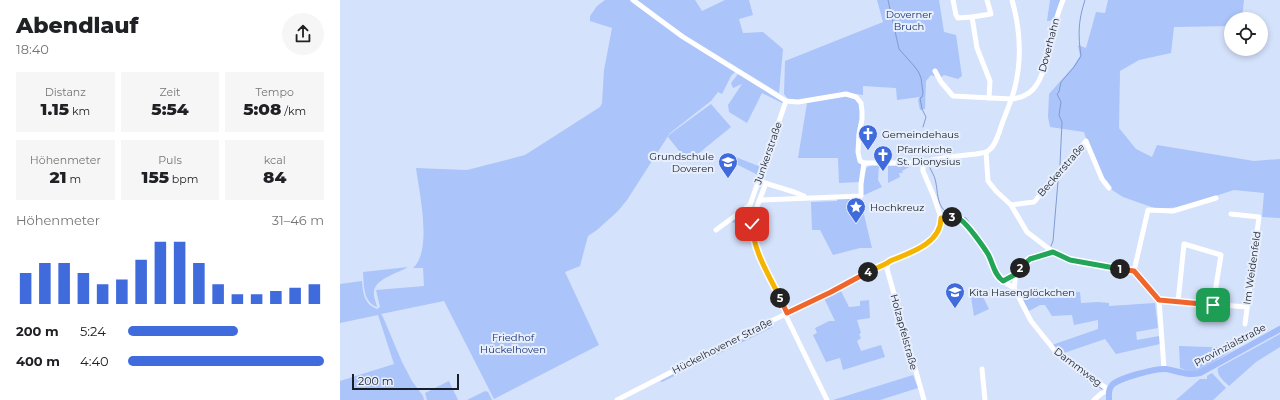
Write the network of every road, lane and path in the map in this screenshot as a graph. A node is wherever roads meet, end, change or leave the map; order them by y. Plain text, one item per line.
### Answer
1 (633, 0) edge
2 (953, 0) edge
3 (987, 0) edge
4 (1012, 0) edge
5 (1063, 0) edge
6 (972, 17) junction
7 (935, 71) dead end
8 (989, 98) junction
9 (1011, 99) junction
10 (786, 101) junction
11 (986, 152) junction
12 (864, 163) junction
13 (923, 163) junction
14 (758, 181) junction
15 (766, 183) junction
16 (1109, 188) dead end
17 (807, 198) junction
18 (1216, 198) dead end
19 (760, 200) junction
20 (750, 205) junction
21 (1012, 205) junction
22 (755, 212) junction
23 (1231, 214) dead end
24 (941, 218) junction
25 (716, 230) dead end
26 (1053, 252) junction
27 (888, 264) junction
28 (1134, 271) junction
29 (1016, 274) junction
30 (1003, 281) junction
31 (1014, 288) junction
32 (1159, 300) junction
33 (1178, 302) junction
34 (1213, 305) junction
35 (1247, 307) junction
36 (786, 314) junction
37 (1245, 324) dead end
38 (1280, 329) edge
39 (1164, 368) junction
40 (982, 369) dead end
41 (1105, 391) junction
42 (617, 400) edge
43 (827, 400) edge
44 (924, 400) edge
45 (985, 400) edge
46 (1094, 400) edge
47 (1109, 400) edge

1 - 10 street
2 - 6 street
3 - 6 street
4 - 9 street
5 - 9 street, Doverhahn
6 - 8 street
7 - 8 street
8 - 9 street
9 - 11 street
10 - 12 street
10 - 14 street, Junkerstraße
11 - 13 street
11 - 21 street
12 - 13 street
12 - 17 street
13 - 24 street
14 - 15 street
14 - 20 street, Junkerstraße
15 - 17 street
15 - 19 street
16 - 21 street, Beckerstraße
17 - 19 street
18 - 28 street
19 - 22 street
20 - 22 street
20 - 25 street
21 - 26 street
22 - 36 street
23 - 35 street, Im Weidenfeld
24 - 27 street, Hückelhovener Straße
24 - 30 street
26 - 28 street
26 - 29 street
27 - 36 street, Hückelhovener Straße
27 - 44 street, Holzapfelstraße
28 - 32 street
29 - 30 street
29 - 31 street
30 - 31 street
31 - 41 street, Dammweg
32 - 33 street
32 - 39 street
33 - 34 street
33 - 34 street
34 - 35 street
35 - 37 street, Im Weidenfeld
36 - 42 street, Hückelhovener Straße
36 - 43 street
38 - 39 main road, Provinzialstraße
39 - 41 main road, Provinzialstraße
40 - 45 street
41 - 46 street
41 - 47 main road

